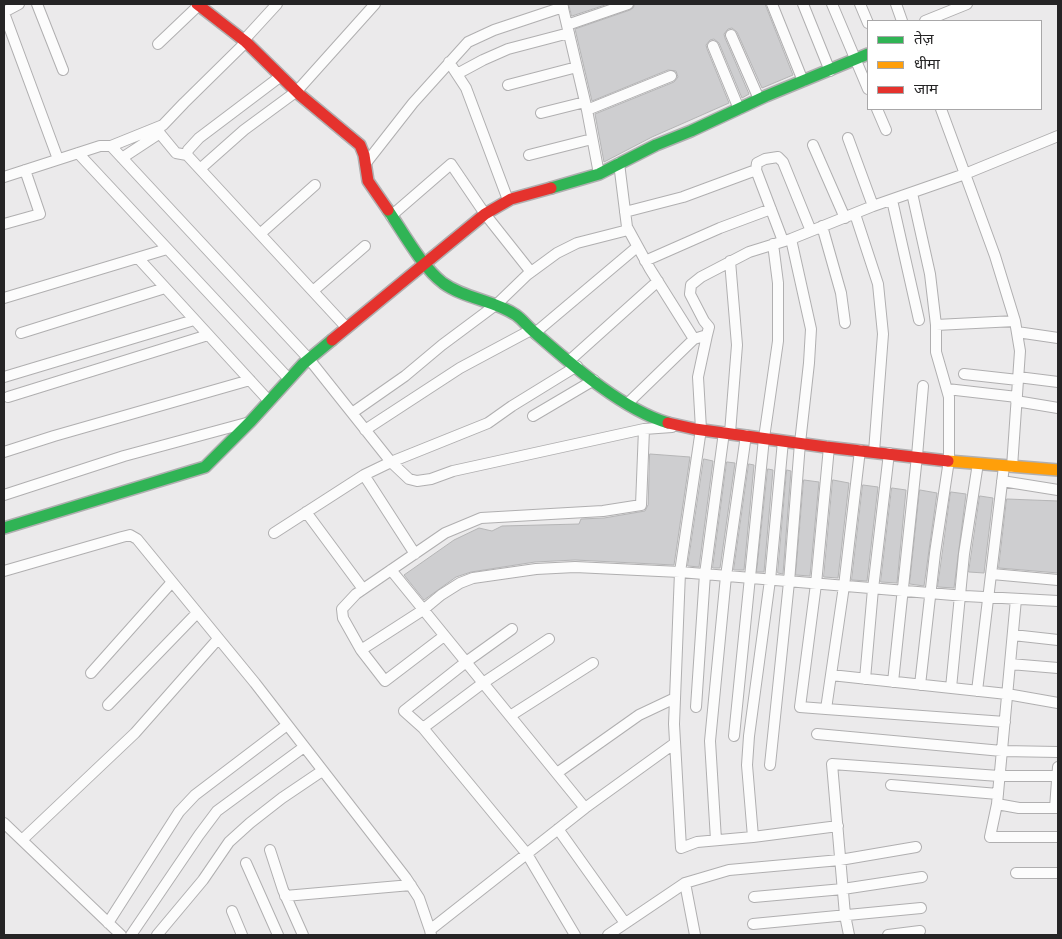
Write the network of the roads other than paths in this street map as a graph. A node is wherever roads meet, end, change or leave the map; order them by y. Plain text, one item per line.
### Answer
1 (19, 4) edge
2 (38, 4) edge
3 (198, 4) edge
4 (277, 4) edge
5 (376, 4) edge
6 (628, 4) edge
7 (772, 4) edge
8 (803, 4) edge
9 (832, 4) edge
10 (860, 4) edge
11 (896, 4) edge
12 (967, 4) edge
13 (563, 6) edge
14 (4, 13) edge
15 (902, 20) edge
16 (927, 20) edge
17 (867, 21) edge
18 (568, 29) junction
19 (732, 36) dead end
20 (245, 41) junction
21 (158, 44) dead end
22 (713, 46) dead end
23 (867, 54) edge
24 (856, 59) junction
25 (449, 62) junction
26 (577, 66) junction
27 (63, 70) dead end
28 (830, 70) junction
29 (458, 74) junction
30 (281, 76) junction
31 (671, 76) dead end
32 (803, 81) junction
33 (508, 85) dead end
34 (867, 86) edge
35 (297, 91) junction
36 (759, 99) junction
37 (586, 106) junction
38 (739, 108) junction
39 (877, 110) edge
40 (941, 110) edge
41 (541, 113) dead end
42 (886, 130) dead end
43 (158, 131) junction
44 (1058, 136) edge
45 (848, 138) dead end
46 (592, 139) junction
47 (813, 145) dead end
48 (111, 146) junction
49 (78, 153) junction
50 (187, 155) junction
51 (530, 155) dead end
52 (122, 158) junction
53 (58, 159) junction
54 (366, 163) junction
55 (619, 164) junction
56 (25, 170) junction
57 (200, 170) junction
58 (756, 170) junction
59 (599, 174) junction
60 (965, 174) junction
61 (4, 177) edge
62 (315, 185) dead end
63 (912, 193) junction
64 (508, 200) junction
65 (892, 200) junction
66 (873, 206) junction
67 (771, 209) junction
68 (624, 212) junction
69 (485, 214) junction
70 (855, 214) junction
71 (391, 216) junction
72 (845, 218) junction
73 (4, 224) edge
74 (822, 226) junction
75 (628, 230) junction
76 (811, 231) junction
77 (260, 234) junction
78 (782, 241) junction
79 (365, 246) dead end
80 (637, 247) junction
81 (167, 249) junction
82 (138, 258) junction
83 (730, 261) junction
84 (645, 262) junction
85 (426, 263) junction
86 (531, 272) junction
87 (658, 281) junction
88 (165, 288) junction
89 (313, 291) junction
90 (4, 298) edge
91 (497, 304) junction
92 (194, 320) junction
93 (919, 320) dead end
94 (845, 323) dead end
95 (936, 325) junction
96 (1016, 326) junction
97 (346, 327) junction
98 (533, 331) junction
99 (22, 333) dead end
100 (208, 335) junction
101 (707, 335) junction
102 (1058, 338) edge
103 (694, 339) junction
104 (309, 359) junction
105 (573, 363) junction
106 (964, 374) dead end
107 (4, 377) edge
108 (1018, 378) junction
109 (289, 379) junction
110 (250, 380) junction
111 (594, 380) junction
112 (1058, 382) edge
113 (923, 386) dead end
114 (947, 389) junction
115 (8, 396) dead end
116 (1017, 399) junction
117 (269, 402) junction
118 (628, 403) junction
119 (1058, 408) edge
120 (352, 413) junction
121 (533, 416) dead end
122 (251, 421) junction
123 (682, 426) junction
124 (701, 428) junction
125 (644, 429) junction
126 (365, 430) junction
127 (727, 432) junction
128 (746, 435) junction
129 (764, 438) junction
130 (783, 441) junction
131 (800, 443) junction
132 (829, 446) junction
133 (860, 450) junction
134 (4, 452) edge
135 (874, 452) junction
136 (888, 453) junction
137 (917, 456) junction
138 (949, 460) junction
139 (390, 462) junction
140 (978, 463) junction
141 (1008, 467) junction
142 (1058, 470) edge
143 (364, 475) junction
144 (1002, 482) junction
145 (1058, 490) edge
146 (4, 495) edge
147 (306, 512) junction
148 (4, 528) edge
149 (274, 533) dead end
150 (415, 554) junction
151 (392, 570) junction
152 (4, 571) edge
153 (680, 572) junction
154 (706, 574) junction
155 (992, 574) junction
156 (726, 576) junction
157 (749, 578) junction
158 (770, 580) junction
159 (1058, 580) edge
160 (172, 582) junction
161 (789, 582) junction
162 (816, 584) junction
163 (844, 586) junction
164 (363, 589) junction
165 (873, 589) junction
166 (903, 591) junction
167 (930, 594) junction
168 (960, 596) junction
169 (989, 598) junction
170 (1016, 599) junction
171 (1058, 602) edge
172 (423, 610) junction
173 (197, 614) junction
174 (512, 629) dead end
175 (1013, 635) junction
176 (444, 636) junction
177 (550, 639) dead end
178 (218, 640) junction
179 (1058, 640) edge
180 (361, 650) junction
181 (466, 662) junction
182 (593, 663) dead end
183 (1010, 664) junction
184 (1058, 668) edge
185 (91, 673) dead end
186 (831, 675) junction
187 (865, 679) junction
188 (893, 682) junction
189 (484, 683) junction
190 (920, 685) junction
191 (951, 688) junction
192 (977, 691) junction
193 (1007, 694) junction
194 (675, 698) junction
195 (1058, 703) edge
196 (108, 705) dead end
197 (696, 707) dead end
198 (826, 709) junction
199 (510, 716) junction
200 (1004, 722) junction
201 (287, 725) junction
202 (423, 728) junction
203 (817, 734) dead end
204 (734, 736) dead end
205 (675, 743) junction
206 (304, 747) junction
207 (1002, 751) junction
208 (1058, 752) edge
209 (770, 765) dead end
210 (1058, 766) edge
211 (322, 771) junction
212 (557, 773) junction
213 (1000, 776) junction
214 (1058, 776) edge
215 (892, 785) dead end
216 (997, 799) junction
217 (585, 808) junction
218 (1057, 808) edge
219 (4, 823) edge
220 (838, 826) junction
221 (558, 830) junction
222 (753, 837) junction
223 (1058, 838) edge
224 (22, 840) junction
225 (716, 840) junction
226 (916, 847) dead end
227 (270, 850) dead end
228 (527, 854) junction
229 (840, 860) junction
230 (246, 863) dead end
231 (1016, 873) dead end
232 (1058, 874) edge
233 (922, 877) dead end
234 (685, 883) junction
235 (410, 884) junction
236 (843, 889) junction
237 (286, 896) junction
238 (754, 897) dead end
239 (921, 908) dead end
240 (232, 911) dead end
241 (845, 915) junction
242 (108, 923) junction
243 (625, 924) junction
244 (753, 924) dead end
245 (920, 931) dead end
246 (430, 933) edge
247 (121, 935) edge
248 (131, 935) edge
249 (156, 935) edge
250 (242, 935) edge
251 (278, 935) edge
252 (303, 935) edge
253 (575, 935) edge
254 (608, 935) edge
255 (696, 935) edge
256 (849, 935) edge
257 (888, 935) edge

1 - 14 street
2 - 27 street
3 - 20 street
3 - 21 street
4 - 20 street
5 - 35 street
6 - 18 street
7 - 32 street
8 - 28 street
9 - 24 street
10 - 17 street
11 - 15 street
12 - 16 street
13 - 18 street
13 - 25 street
14 - 53 street
18 - 26 street
18 - 29 street
19 - 36 street
20 - 30 street
20 - 43 street
22 - 38 street
23 - 24 street
24 - 28 street
24 - 34 street
25 - 29 street
25 - 54 street
26 - 33 street
26 - 37 street
28 - 32 street
29 - 64 street
30 - 35 street
30 - 50 street
31 - 37 street
32 - 36 street
35 - 54 street
35 - 57 street
36 - 38 street
37 - 41 street
37 - 46 street
38 - 55 street
39 - 42 street
40 - 60 street
43 - 48 street
43 - 50 street
43 - 52 street
44 - 60 street
45 - 66 street
46 - 51 street
46 - 59 street
47 - 72 street
48 - 49 street
48 - 52 street
49 - 53 street
49 - 81 street
50 - 57 street
52 - 104 street
53 - 56 street
54 - 71 street
55 - 59 street
55 - 68 street
56 - 61 street
56 - 73 street
57 - 77 street
58 - 67 street
58 - 68 street
58 - 76 street
59 - 64 street
60 - 63 street
60 - 96 street
62 - 77 street
63 - 65 street
63 - 95 street
64 - 69 street
65 - 66 street
65 - 93 street
66 - 70 street
67 - 78 street
67 - 84 street
68 - 75 street
69 - 71 street
69 - 85 street
69 - 86 street
70 - 72 street
70 - 135 street
71 - 85 street
72 - 74 street
74 - 76 street
74 - 94 street
75 - 80 street
75 - 86 street
76 - 78 street
77 - 89 street
78 - 83 street
78 - 129 street
78 - 131 street
79 - 89 street
80 - 84 street
80 - 98 street
81 - 82 street
81 - 109 street
82 - 88 street
82 - 90 street
83 - 101 street
83 - 127 street
84 - 87 street
85 - 91 street
85 - 97 street
86 - 91 street
87 - 103 street
87 - 105 street
88 - 92 street
88 - 99 street
89 - 97 street
91 - 98 street
91 - 120 street
92 - 100 street
92 - 107 street
95 - 96 street
95 - 114 street
96 - 102 street
96 - 108 street
97 - 104 street
98 - 105 street
98 - 126 street
100 - 110 street
100 - 115 street
101 - 103 street
101 - 124 street
103 - 118 street
104 - 109 street
104 - 120 street
105 - 111 street
105 - 139 street
106 - 108 street
108 - 112 street
108 - 116 street
109 - 117 street
110 - 117 street
110 - 134 street
111 - 118 street
111 - 121 street
113 - 137 street
114 - 116 street
114 - 138 street
116 - 119 street
116 - 141 street
117 - 122 street
118 - 123 street
120 - 126 street
122 - 146 street
122 - 148 street
123 - 124 street
123 - 125 street
124 - 127 street
124 - 153 street
125 - 139 street
125 - 150 street
126 - 139 street
127 - 128 street
127 - 154 street
128 - 129 street
128 - 156 street
129 - 130 street
129 - 157 street
130 - 131 street
130 - 158 street
131 - 132 street
131 - 161 street
132 - 133 street
132 - 162 street
133 - 135 street
133 - 163 street
135 - 136 street
136 - 137 street
136 - 165 street
137 - 138 street
137 - 166 street
138 - 140 street
138 - 167 street
139 - 143 street
140 - 141 street
140 - 168 street
141 - 142 street
141 - 144 street
143 - 147 street
143 - 150 street
144 - 145 street
144 - 155 street
147 - 149 street
147 - 164 street
150 - 151 street
151 - 164 street
151 - 172 street
152 - 160 street
153 - 154 street
153 - 172 street
153 - 194 street
154 - 156 street
154 - 197 street
155 - 159 street
155 - 169 street
156 - 157 street
156 - 225 street
157 - 158 street
157 - 204 street
158 - 161 street
158 - 222 street
160 - 173 street
160 - 185 street
161 - 162 street
161 - 209 street
162 - 163 street
162 - 198 street
163 - 165 street
163 - 186 street
164 - 180 street
165 - 166 street
165 - 187 street
166 - 167 street
166 - 188 street
167 - 168 street
167 - 190 street
168 - 169 street
168 - 191 street
169 - 170 street
169 - 192 street
170 - 171 street
170 - 175 street
172 - 176 street
172 - 180 street
173 - 178 street
173 - 196 street
174 - 181 street
175 - 179 street
175 - 183 street
176 - 180 street
176 - 181 street
177 - 189 street
178 - 201 street
178 - 224 street
181 - 189 street
181 - 202 street
182 - 199 street
183 - 184 street
183 - 193 street
186 - 187 street
186 - 198 street
187 - 188 street
188 - 190 street
189 - 199 street
189 - 202 street
190 - 191 street
191 - 192 street
192 - 193 street
193 - 195 street
193 - 200 street
194 - 205 street
194 - 212 street
198 - 200 street
199 - 212 street
200 - 207 street
201 - 206 street
201 - 242 street
202 - 228 street
203 - 207 street
205 - 217 street
205 - 225 street
206 - 211 street
206 - 248 street
207 - 208 street
207 - 213 street
210 - 214 street
211 - 235 street
211 - 249 street
212 - 217 street
213 - 214 street
213 - 216 street
213 - 220 street
214 - 218 street
215 - 216 street
216 - 218 street
216 - 223 street
217 - 221 street
219 - 224 street
220 - 222 street
220 - 229 street
221 - 228 street
221 - 243 street
222 - 225 street
224 - 242 street
226 - 229 street
227 - 237 street
228 - 246 street
228 - 253 street
229 - 234 street
229 - 236 street
230 - 251 street
231 - 232 street
233 - 236 street
234 - 243 street
234 - 255 street
235 - 237 street
235 - 246 street
236 - 238 street
236 - 241 street
237 - 252 street
239 - 241 street
240 - 250 street
241 - 244 street
241 - 256 street
242 - 247 street
243 - 254 street
245 - 257 street

